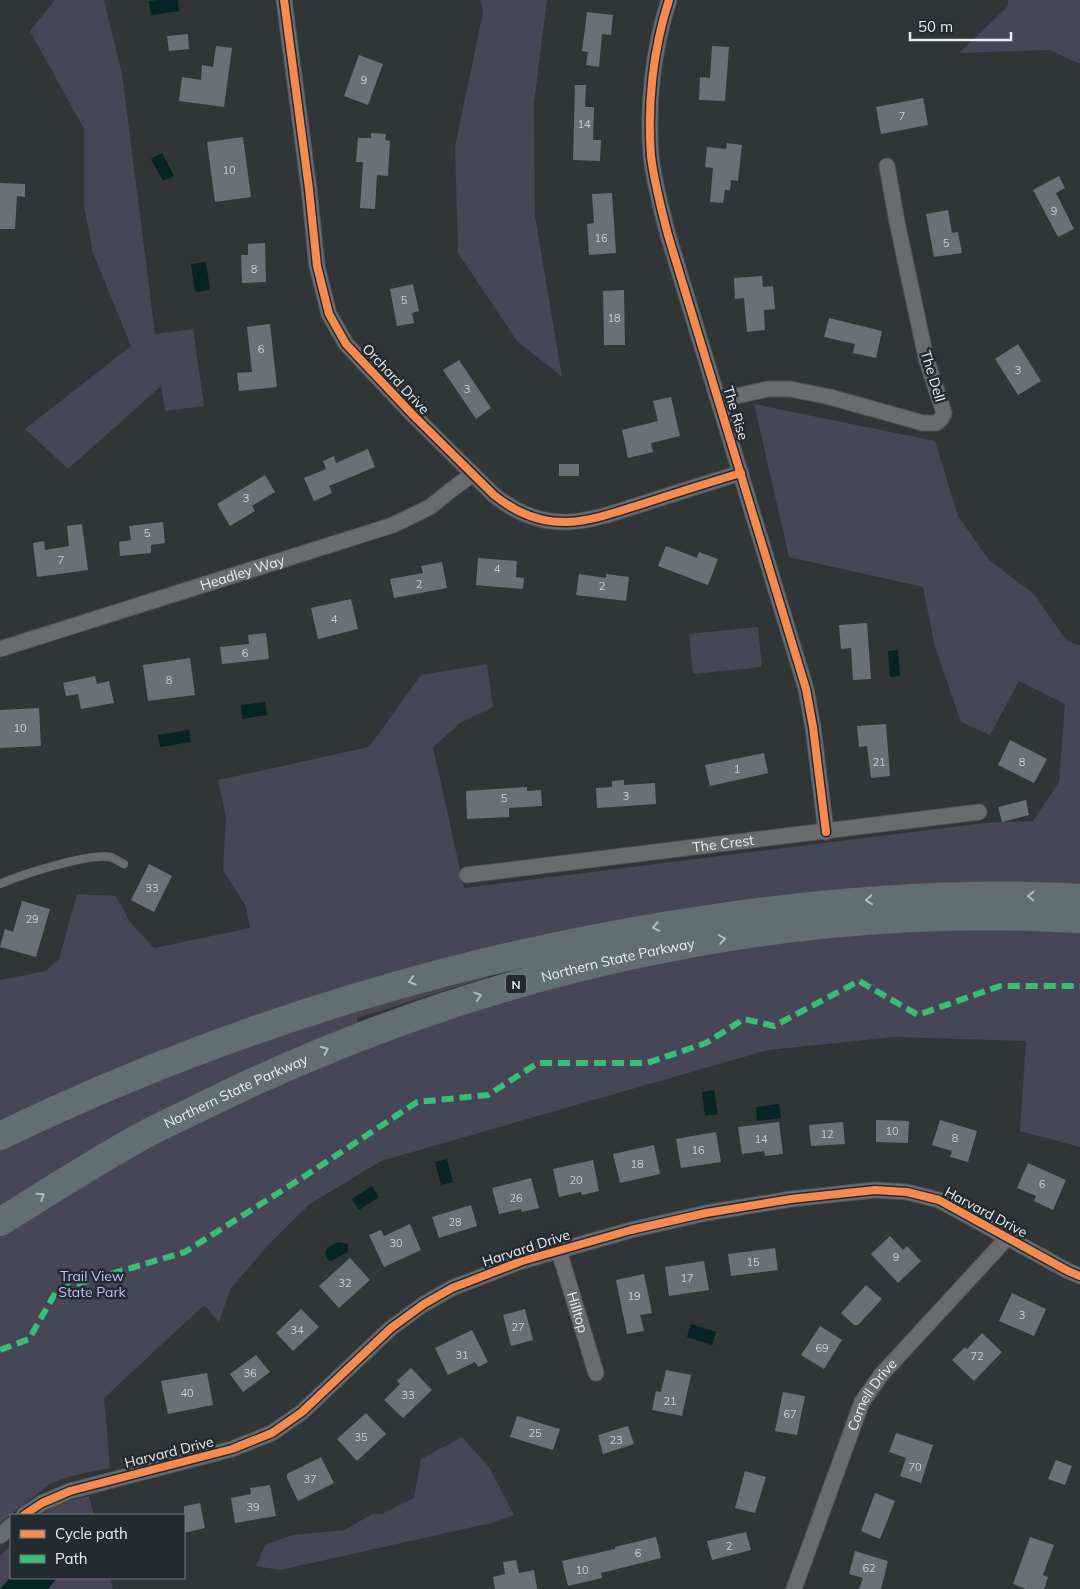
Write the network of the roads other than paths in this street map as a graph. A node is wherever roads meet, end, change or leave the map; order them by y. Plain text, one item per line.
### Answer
1 (284, 0) edge
2 (669, 0) edge
3 (887, 166) dead end
4 (719, 400) junction
5 (741, 473) junction
6 (473, 474) junction
7 (0, 649) edge
8 (979, 812) dead end
9 (826, 832) junction
10 (124, 864) dead end
11 (467, 875) dead end
12 (0, 884) edge
13 (1080, 898) edge
14 (1080, 919) edge
15 (0, 1136) edge
16 (0, 1222) edge
17 (1008, 1237) junction
18 (559, 1251) junction
19 (1080, 1276) edge
20 (596, 1373) dead end
21 (26, 1514) edge
22 (10, 1527) edge
23 (0, 1536) edge
24 (794, 1589) edge

1 - 6 street, Orchard Drive
2 - 4 street, The Rise
3 - 4 street, The Dell
4 - 5 street, The Rise
5 - 6 street, Orchard Drive
5 - 9 street, The Rise
6 - 7 street, Headley Way
8 - 9 street, The Crest
9 - 11 street, The Crest
10 - 12 lane
13 -> 15 highway, Northern State Parkway / N
16 -> 14 highway, Northern State Parkway / N
17 - 18 street, Harvard Drive
17 - 19 street, Harvard Drive
17 - 24 street, Cornell Drive
18 - 20 street, Hilltop
18 - 21 street, Harvard Drive
22 - 23 street

